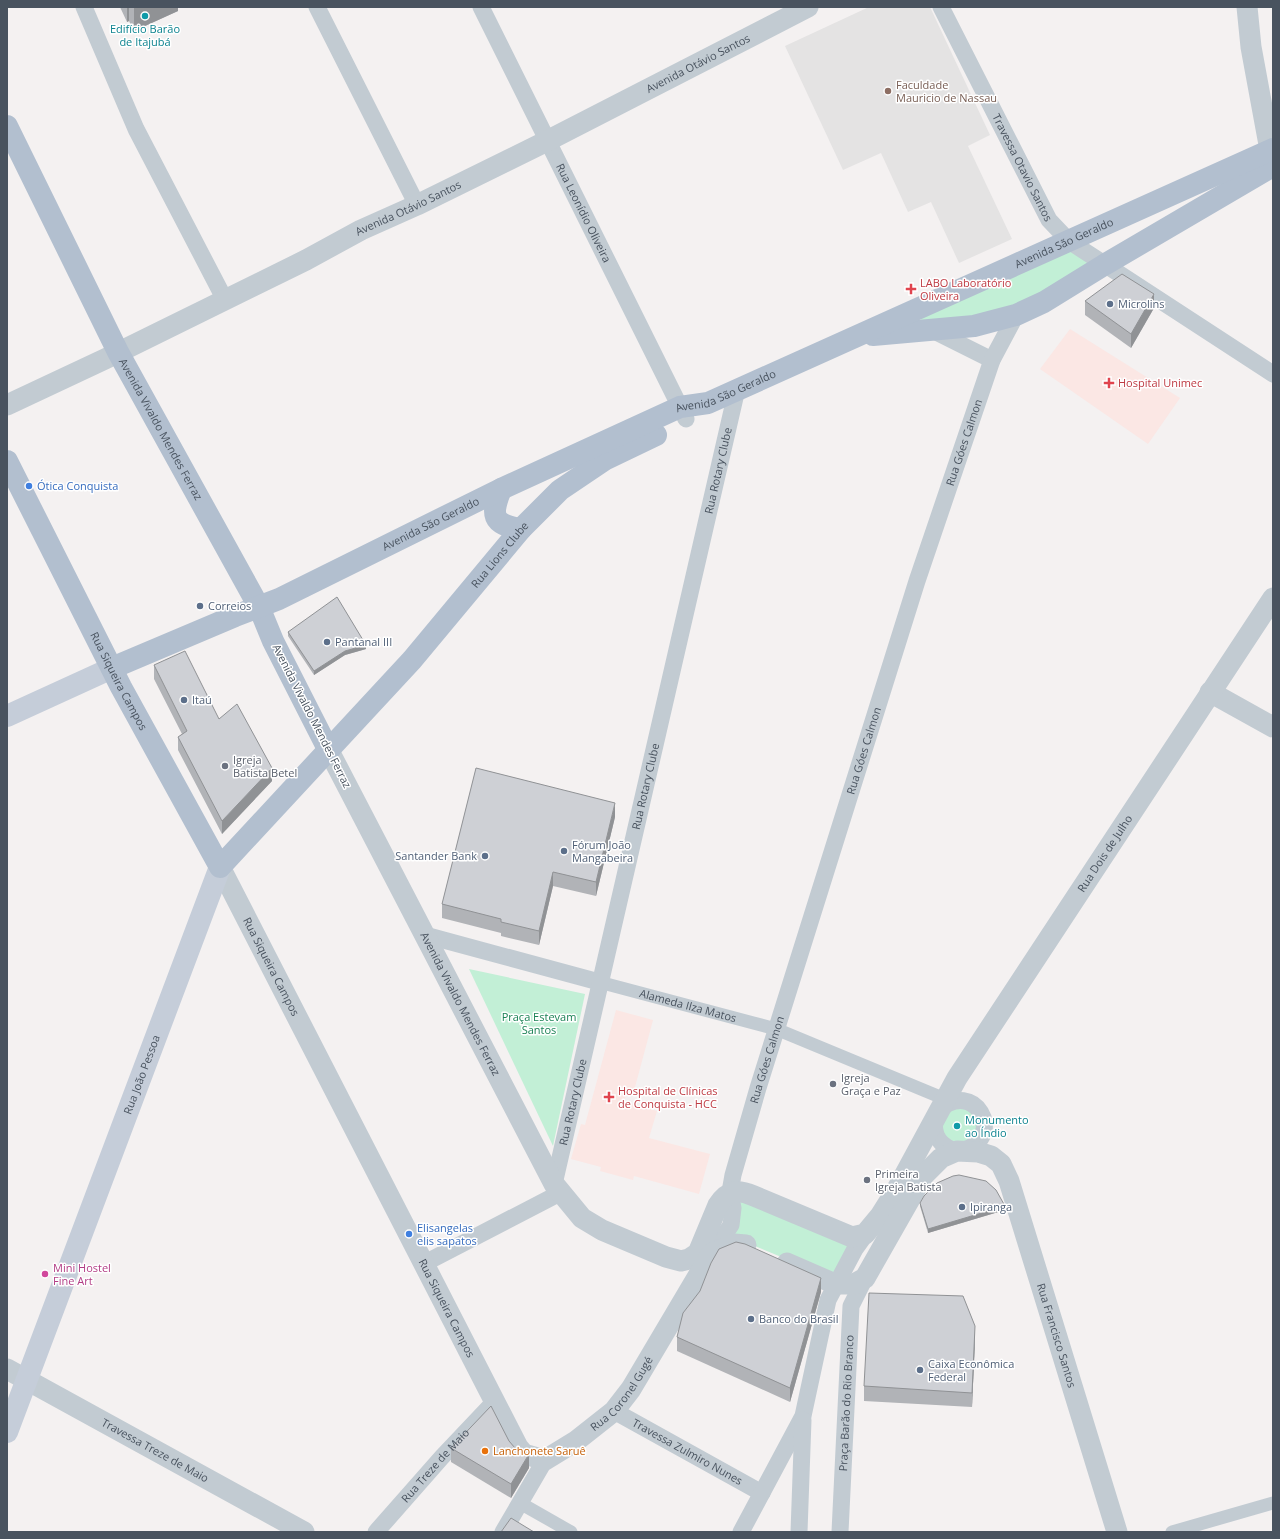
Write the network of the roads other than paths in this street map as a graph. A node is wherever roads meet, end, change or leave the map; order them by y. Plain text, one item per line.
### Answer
1 (84, 7) edge
2 (317, 7) edge
3 (481, 7) edge
4 (808, 7) edge
5 (941, 7) edge
6 (1247, 7) edge
7 (7, 126) edge
8 (547, 140) junction
9 (1272, 155) edge
10 (417, 205) junction
11 (1069, 241) junction
12 (1106, 264) junction
13 (225, 300) junction
14 (920, 308) junction
15 (1016, 315) junction
16 (931, 331) junction
17 (856, 337) junction
18 (118, 352) junction
19 (992, 360) junction
20 (1273, 374) edge
21 (736, 389) junction
22 (7, 405) edge
23 (683, 413) junction
24 (7, 460) edge
25 (501, 489) junction
26 (521, 529) junction
27 (1273, 598) edge
28 (259, 607) junction
29 (112, 668) junction
30 (1210, 692) junction
31 (7, 716) edge
32 (1273, 727) edge
33 (329, 751) junction
34 (220, 867) junction
35 (425, 935) junction
36 (599, 982) junction
37 (776, 1029) junction
38 (939, 1109) junction
39 (967, 1151) junction
40 (557, 1189) junction
41 (730, 1192) junction
42 (860, 1234) junction
43 (720, 1250) junction
44 (668, 1258) junction
45 (425, 1264) junction
46 (865, 1278) junction
47 (835, 1284) junction
48 (687, 1295) junction
49 (7, 1369) edge
50 (27, 1380) junction
51 (495, 1401) junction
52 (614, 1411) junction
53 (803, 1416) junction
54 (7, 1432) edge
55 (545, 1460) junction
56 (758, 1499) junction
57 (520, 1503) junction
58 (1273, 1503) edge
59 (304, 1532) edge
60 (376, 1532) edge
61 (503, 1532) edge
62 (571, 1532) edge
63 (741, 1532) edge
64 (754, 1532) edge
65 (799, 1532) edge
66 (840, 1532) edge
67 (1117, 1532) edge
68 (1172, 1532) edge

1 - 13 street
2 - 10 street
3 - 8 street, Rua Leonídio Oliveira
4 - 8 street, Avenida Otávio Santos
5 - 11 street, Travessa Otavio Santos
6 - 9 street
7 - 18 main road, Avenida Vivaldo Mendes Ferraz
8 - 10 street, Avenida Otávio Santos
8 - 23 street, Rua Leonídio Oliveira
9 - 11 main road, Avenida São Geraldo
9 - 12 main road, Avenida São Geraldo
10 - 13 street, Avenida Otávio Santos
11 - 12 street, Travessa Otavio Santos
11 - 14 main road, Avenida São Geraldo
12 - 15 main road, Avenida São Geraldo
12 - 20 street, Travessa Otavio Santos
13 - 18 street, Avenida Otávio Santos
14 - 16 street
14 - 17 main road, Avenida São Geraldo
15 - 16 main road, Avenida São Geraldo
15 - 19 street, Rua Góes Calmon
16 - 17 main road, Avenida São Geraldo
16 - 19 street
17 - 21 main road, Avenida São Geraldo
18 - 22 street, Avenida Otávio Santos
18 - 28 main road, Avenida Vivaldo Mendes Ferraz
19 - 37 street, Rua Góes Calmon
21 - 23 main road, Avenida São Geraldo
21 - 36 street, Rua Rotary Clube
23 - 25 main road, Avenida São Geraldo
23 - 26 main road, Rua Lions Clube
24 - 29 main road, Rua Siqueira Campos
25 - 26 main road
25 - 28 main road, Avenida São Geraldo
26 - 33 main road, Rua Lions Clube
27 - 30 street, Rua Dois de Julho
28 - 29 main road, Avenida São Geraldo
28 - 33 main road, Avenida Vivaldo Mendes Ferraz
29 - 31 main road, Avenida São Geraldo
29 - 34 main road, Rua Siqueira Campos
30 - 32 street
30 - 38 street, Rua Dois de Julho
33 - 34 main road, Rua João Pessoa
33 - 35 street, Avenida Vivaldo Mendes Ferraz
34 - 45 street, Rua Siqueira Campos
34 - 50 main road, Rua João Pessoa
35 - 36 street
35 - 40 street, Avenida Vivaldo Mendes Ferraz
36 - 37 street, Alameda Ilza Matos
36 - 40 street, Rua Rotary Clube
37 - 38 street, Alameda Ilza Matos
37 - 41 street, Rua Góes Calmon
38 - 39 street
38 - 39 street
38 - 42 street, Rua Dois de Julho
39 - 46 street
39 - 67 street, Rua Francisco Santos
40 - 44 street, Avenida Vivaldo Mendes Ferraz
40 - 45 street
41 - 42 street
41 - 43 street
41 - 44 street
42 - 47 street
43 - 47 street
43 - 48 street, Rua Coronel Gugé
44 - 48 street
45 - 51 street, Rua Siqueira Campos
46 - 47 street
46 - 66 street, Praça Barão do Rio Branco
47 - 53 street
48 - 52 street, Rua Coronel Gugé
49 - 50 street, Travessa Treze de Maio
50 - 54 main road, Rua João Pessoa
50 - 59 street, Travessa Treze de Maio
51 - 55 street, Rua Siqueira Campos
51 - 60 street, Rua Treze de Maio
52 - 55 street, Rua Coronel Gugé
52 - 56 street, Travessa Zulmiro Nunes
53 - 56 street
53 - 65 street
55 - 57 street, Rua Coronel Gugé
56 - 63 street
56 - 64 street
57 - 61 street, Rua Coronel Gugé
57 - 62 street
58 - 68 street

